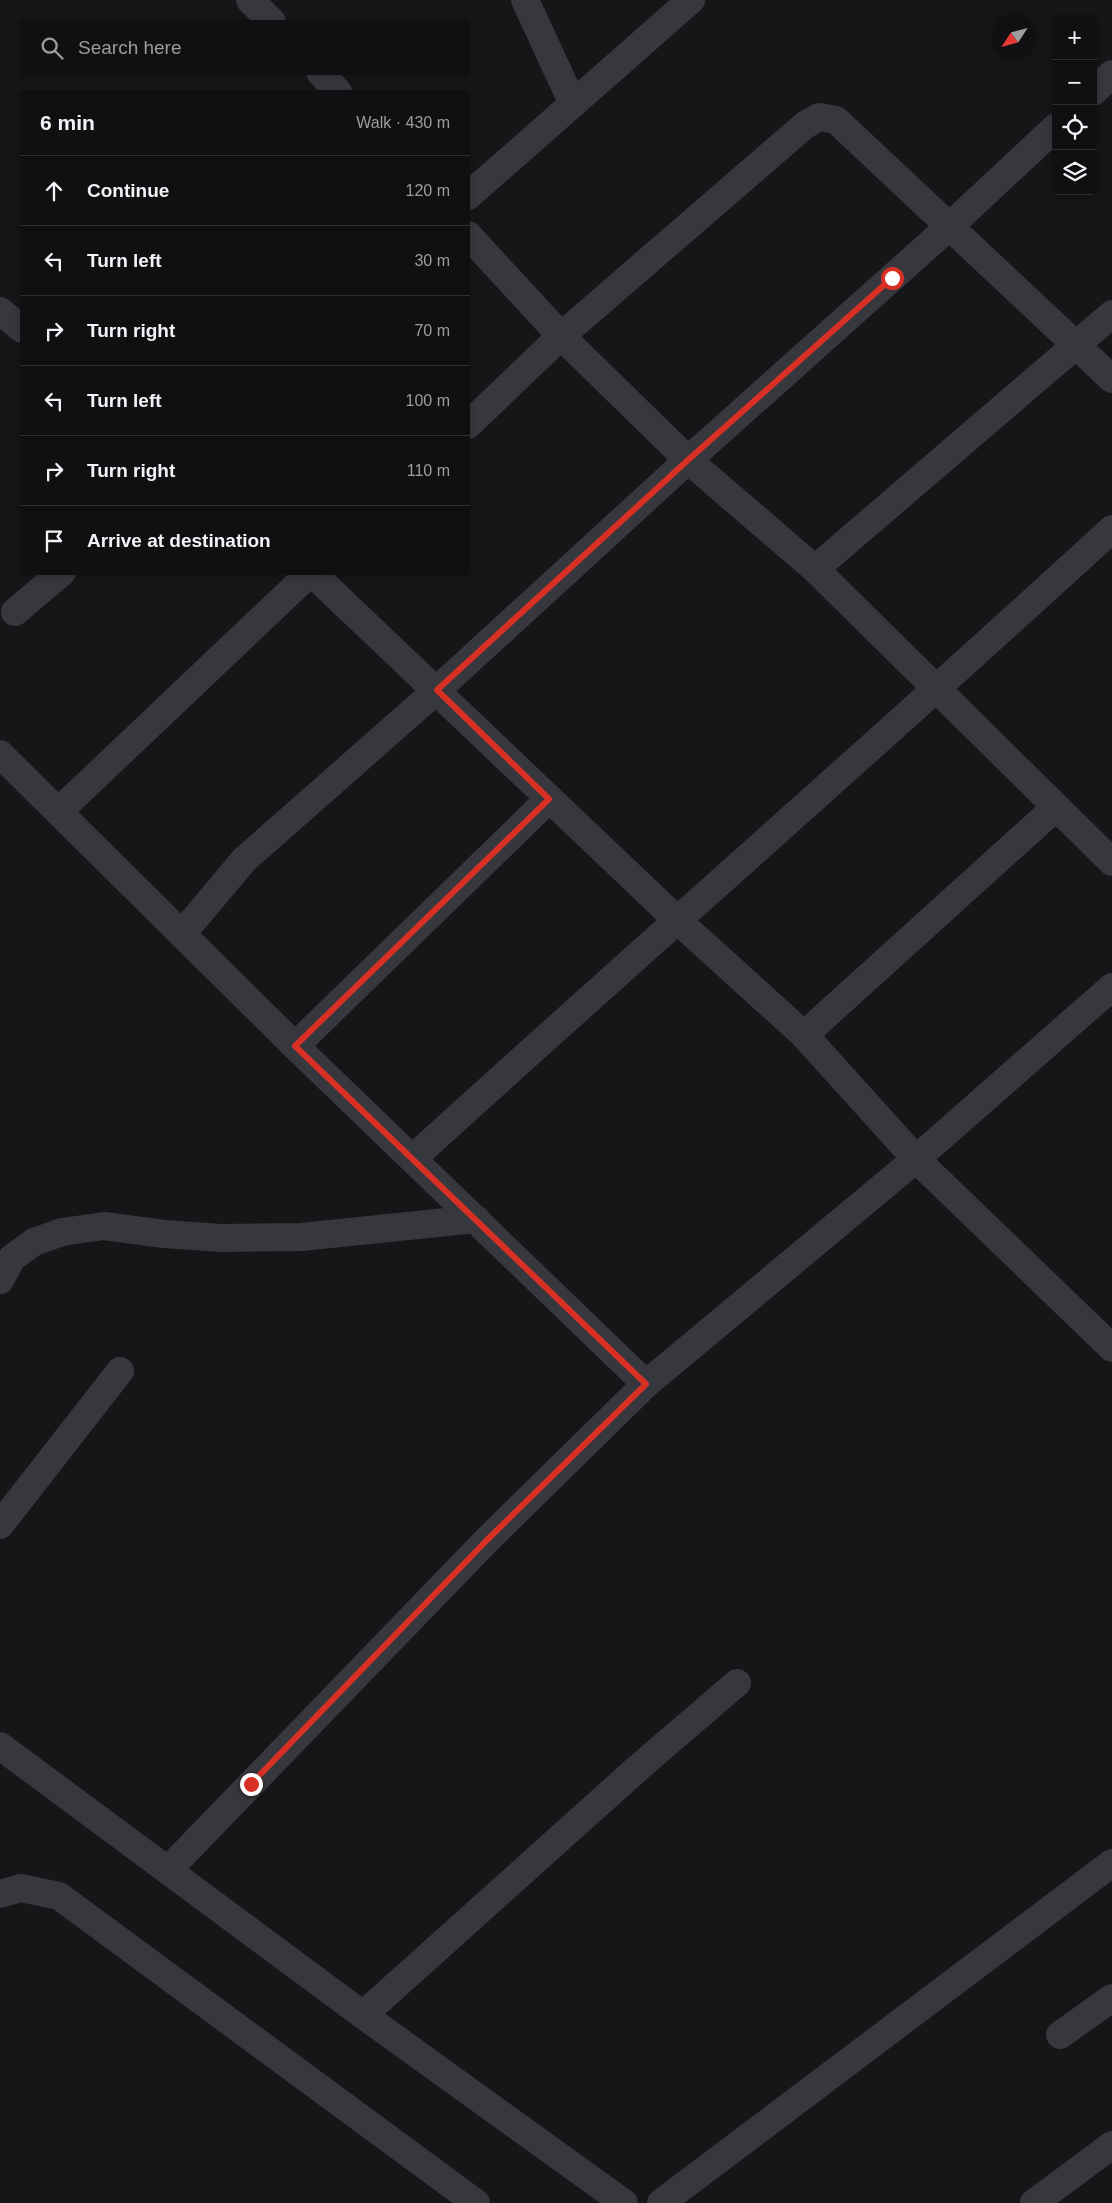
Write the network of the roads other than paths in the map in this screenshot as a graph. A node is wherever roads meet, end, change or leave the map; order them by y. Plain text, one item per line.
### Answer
1 (250, 0) edge
2 (525, 0) edge
3 (691, 0) edge
4 (270, 20) edge
5 (1112, 74) edge
6 (323, 75) edge
7 (1097, 88) edge
8 (336, 90) edge
9 (572, 104) junction
10 (1052, 131) edge
11 (470, 194) edge
12 (951, 225) junction
13 (470, 237) edge
14 (0, 311) edge
15 (1112, 314) edge
16 (20, 327) edge
17 (561, 336) junction
18 (1078, 345) junction
19 (1112, 379) edge
20 (470, 423) edge
21 (688, 460) junction
22 (1112, 529) edge
23 (815, 569) junction
24 (58, 575) edge
25 (308, 575) edge
26 (314, 575) edge
27 (15, 612) dead end
28 (437, 690) junction
29 (936, 690) junction
30 (0, 754) edge
31 (549, 799) junction
32 (1056, 808) junction
33 (59, 811) junction
34 (1112, 862) edge
35 (676, 919) junction
36 (182, 934) junction
37 (1112, 987) edge
38 (804, 1035) junction
39 (295, 1046) junction
40 (413, 1158) junction
41 (916, 1159) junction
42 (476, 1219) junction
43 (0, 1280) edge
44 (1112, 1348) edge
45 (120, 1371) dead end
46 (646, 1384) junction
47 (0, 1525) edge
48 (737, 1683) dead end
49 (0, 1746) edge
50 (1112, 1863) edge
51 (168, 1870) junction
52 (0, 1894) edge
53 (1112, 1998) edge
54 (363, 2015) junction
55 (1060, 2035) dead end
56 (1112, 2144) edge
57 (476, 2203) edge
58 (624, 2203) edge
59 (661, 2203) edge
60 (1034, 2203) edge

1 - 4 street
2 - 9 street
3 - 9 street
5 - 7 street
6 - 8 street
9 - 11 street
10 - 12 street
12 - 17 street
12 - 18 street
12 - 21 street
13 - 17 street
14 - 16 street
15 - 18 street
17 - 20 street
17 - 21 street
18 - 19 street
18 - 23 street
21 - 23 street
21 - 28 street
22 - 29 street
23 - 29 street
24 - 27 street
25 - 33 street
26 - 28 street
28 - 31 street
28 - 36 street
29 - 32 street
29 - 35 street
30 - 33 street
31 - 35 street
31 - 39 street
32 - 34 street
32 - 38 street
33 - 36 street
35 - 38 street
35 - 40 street
36 - 39 street
37 - 41 street
38 - 41 street
39 - 40 street
40 - 42 street
41 - 44 street
41 - 46 street
42 - 43 street
42 - 46 street
45 - 47 street
46 - 51 street
48 - 54 street
49 - 51 street
50 - 59 street
51 - 54 street
52 - 57 street
53 - 55 street
54 - 58 street
56 - 60 street

